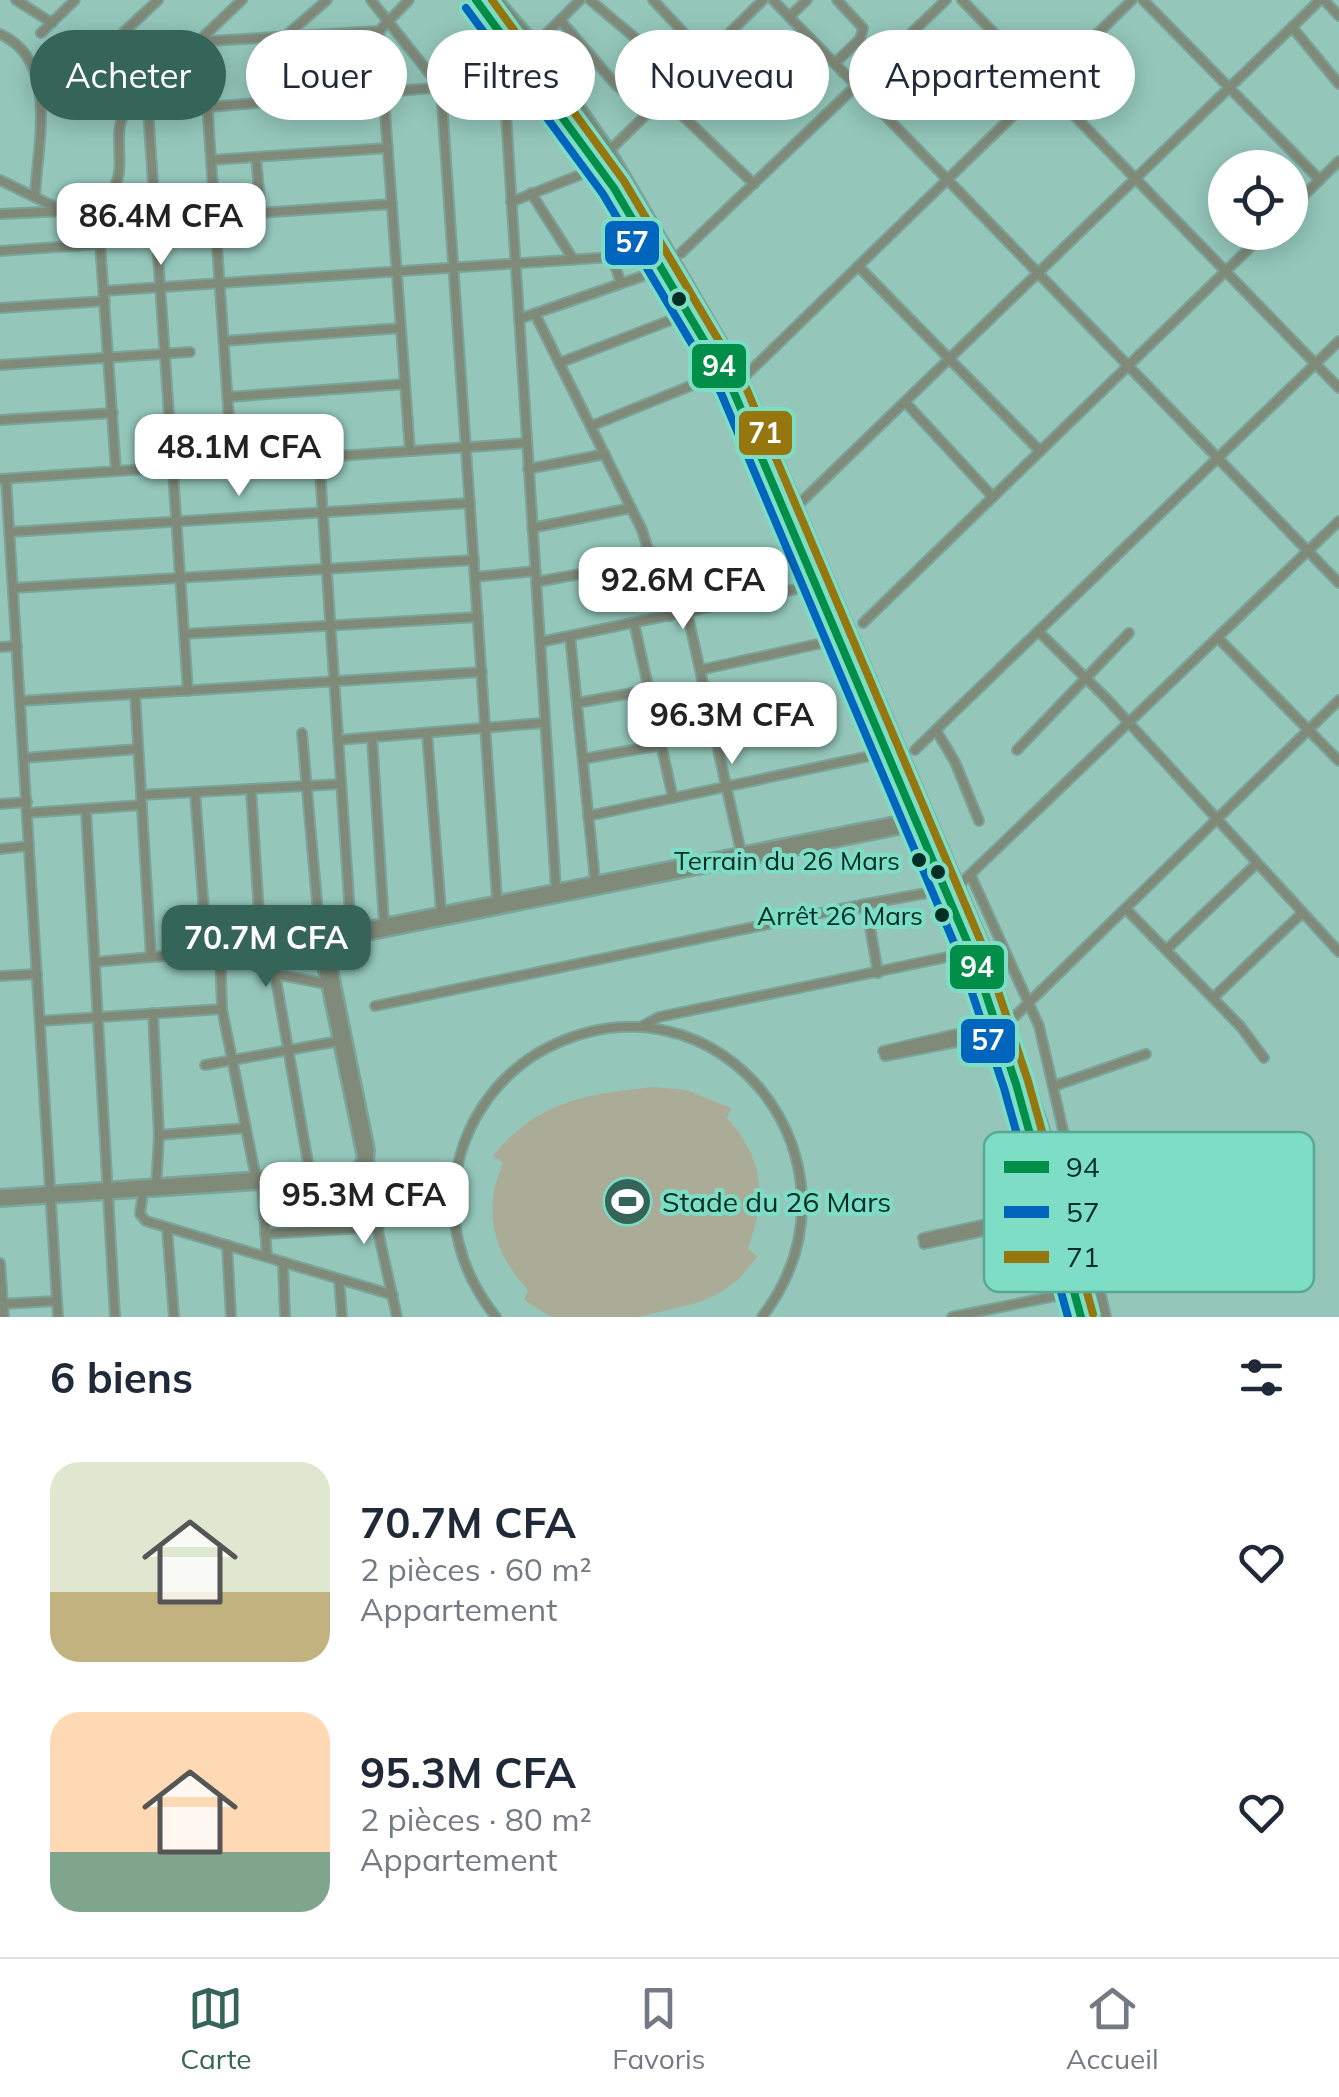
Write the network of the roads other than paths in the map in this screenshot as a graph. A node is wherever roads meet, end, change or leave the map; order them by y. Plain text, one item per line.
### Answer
1 (16, 0) edge
2 (76, 0) edge
3 (158, 0) edge
4 (242, 0) edge
5 (327, 0) edge
6 (371, 0) edge
7 (409, 0) edge
8 (476, 0) edge
9 (496, 0) edge
10 (580, 0) edge
11 (590, 0) edge
12 (653, 0) edge
13 (763, 0) edge
14 (773, 0) edge
15 (807, 0) edge
16 (838, 0) edge
17 (946, 0) edge
18 (962, 0) edge
19 (1132, 0) edge
20 (1143, 0) edge
21 (1322, 0) edge
22 (1339, 16) edge
23 (790, 17) junction
24 (560, 20) junction
25 (52, 23) junction
26 (389, 23) junction
27 (1292, 27) junction
28 (44, 30) edge
29 (126, 30) edge
30 (210, 30) edge
31 (291, 30) edge
32 (381, 30) edge
33 (501, 30) edge
34 (521, 30) edge
35 (550, 30) edge
36 (626, 30) edge
37 (681, 30) edge
38 (733, 30) edge
39 (915, 30) edge
40 (991, 30) edge
41 (1101, 30) edge
42 (0, 34) edge
43 (835, 64) junction
44 (427, 70) edge
45 (849, 79) edge
46 (615, 84) edge
47 (1339, 84) edge
48 (1229, 88) junction
49 (849, 93) edge
50 (122, 120) edge
51 (149, 120) edge
52 (208, 120) edge
53 (386, 120) edge
54 (444, 120) edge
55 (506, 120) edge
56 (569, 120) edge
57 (588, 120) edge
58 (642, 120) edge
59 (687, 120) edge
60 (889, 120) edge
61 (1009, 120) edge
62 (1078, 120) edge
63 (388, 148) junction
64 (610, 151) junction
65 (256, 157) junction
66 (211, 160) junction
67 (1339, 162) edge
68 (601, 166) junction
69 (1135, 179) junction
70 (0, 180) edge
71 (948, 180) junction
72 (1320, 180) junction
73 (754, 184) junction
74 (1308, 192) edge
75 (532, 194) junction
76 (35, 196) junction
77 (98, 200) junction
78 (511, 202) junction
79 (392, 204) junction
80 (63, 211) junction
81 (261, 212) junction
82 (0, 214) edge
83 (215, 216) junction
84 (101, 244) junction
85 (654, 248) junction
86 (1248, 250) edge
87 (0, 251) edge
88 (681, 253) dead end
89 (612, 256) junction
90 (573, 259) junction
91 (515, 263) junction
92 (858, 266) junction
93 (454, 267) junction
94 (666, 268) junction
95 (397, 271) junction
96 (1226, 272) junction
97 (1038, 273) junction
98 (220, 282) junction
99 (621, 284) junction
100 (160, 287) junction
101 (105, 296) junction
102 (0, 308) edge
103 (692, 312) junction
104 (535, 314) junction
105 (519, 319) junction
106 (401, 328) junction
107 (1339, 340) edge
108 (224, 341) junction
109 (190, 352) dead end
110 (165, 354) junction
111 (109, 358) junction
112 (950, 359) junction
113 (560, 363) junction
114 (0, 364) edge
115 (1315, 364) junction
116 (1128, 366) junction
117 (715, 376) dead end
118 (742, 379) junction
119 (405, 384) junction
120 (1339, 388) edge
121 (228, 397) junction
122 (905, 402) junction
123 (113, 413) junction
124 (0, 420) edge
125 (591, 426) junction
126 (527, 442) junction
127 (466, 447) junction
128 (410, 451) junction
129 (1040, 451) junction
130 (605, 454) junction
131 (320, 457) junction
132 (1218, 458) junction
133 (232, 463) junction
134 (173, 467) junction
135 (528, 469) junction
136 (116, 471) junction
137 (3, 479) edge
138 (993, 497) junction
139 (470, 502) junction
140 (797, 506) junction
141 (631, 508) junction
142 (323, 512) junction
143 (176, 522) junction
144 (1339, 522) edge
145 (532, 528) junction
146 (10, 532) junction
147 (1308, 551) junction
148 (474, 560) junction
149 (652, 561) junction
150 (327, 569) junction
151 (535, 570) junction
152 (475, 577) junction
153 (180, 578) junction
154 (536, 582) junction
155 (1339, 582) edge
156 (816, 586) junction
157 (13, 588) junction
158 (687, 612) junction
159 (478, 616) junction
160 (670, 616) junction
161 (634, 623) junction
162 (863, 623) dead end
163 (331, 625) junction
164 (1038, 631) junction
165 (1130, 633) dead end
166 (184, 634) junction
167 (570, 636) junction
168 (1218, 638) junction
169 (540, 642) junction
170 (827, 642) dead end
171 (17, 646) junction
172 (0, 647) edge
173 (700, 670) junction
174 (482, 672) junction
175 (1086, 679) junction
176 (334, 682) junction
177 (649, 690) junction
178 (188, 691) junction
179 (135, 694) junction
180 (1339, 700) edge
181 (20, 702) junction
182 (577, 703) junction
183 (542, 723) junction
184 (1128, 724) junction
185 (485, 727) junction
186 (936, 730) junction
187 (1308, 730) junction
188 (302, 732) dead end
189 (427, 733) junction
190 (372, 738) junction
191 (338, 740) junction
192 (662, 744) junction
193 (138, 749) junction
194 (915, 750) dead end
195 (1017, 750) dead end
196 (884, 753) junction
197 (24, 758) junction
198 (582, 759) junction
199 (1339, 762) edge
200 (342, 784) junction
201 (306, 786) junction
202 (726, 787) junction
203 (252, 789) junction
204 (195, 792) junction
205 (141, 795) junction
206 (673, 798) junction
207 (26, 802) junction
208 (0, 804) edge
209 (142, 806) junction
210 (86, 811) junction
211 (27, 813) junction
212 (588, 816) junction
213 (929, 818) junction
214 (979, 820) dead end
215 (1216, 821) junction
216 (914, 822) junction
217 (29, 846) junction
218 (0, 848) edge
219 (741, 852) junction
220 (1256, 864) junction
221 (971, 876) junction
222 (595, 880) junction
223 (960, 884) junction
224 (556, 888) junction
225 (944, 890) junction
226 (497, 899) junction
227 (855, 906) junction
228 (1126, 909) junction
229 (441, 910) junction
230 (1302, 913) junction
231 (384, 922) junction
232 (351, 928) junction
233 (324, 939) junction
234 (261, 944) junction
235 (978, 950) junction
236 (1166, 950) junction
237 (220, 951) junction
238 (207, 952) junction
239 (1339, 952) edge
240 (151, 957) junction
241 (95, 962) junction
242 (878, 973) junction
243 (37, 974) junction
244 (275, 974) junction
245 (0, 976) edge
246 (327, 984) junction
247 (1212, 998) junction
248 (1029, 1003) junction
249 (375, 1006) dead end
250 (222, 1008) junction
251 (153, 1014) junction
252 (98, 1018) junction
253 (40, 1022) junction
254 (640, 1027) junction
255 (1004, 1028) junction
256 (339, 1041) junction
257 (289, 1050) junction
258 (884, 1053) dead end
259 (1146, 1054) dead end
260 (1264, 1058) dead end
261 (233, 1060) junction
262 (206, 1066) dead end
263 (1054, 1086) junction
264 (246, 1128) junction
265 (1035, 1132) edge
266 (1064, 1132) edge
267 (159, 1135) junction
268 (364, 1168) junction
269 (310, 1177) junction
270 (260, 1180) junction
271 (156, 1188) junction
272 (108, 1191) junction
273 (143, 1192) junction
274 (51, 1195) junction
275 (0, 1198) edge
276 (166, 1228) junction
277 (379, 1228) junction
278 (984, 1228) edge
279 (266, 1234) junction
280 (924, 1241) dead end
281 (227, 1246) junction
282 (267, 1257) junction
283 (282, 1262) junction
284 (0, 1263) edge
285 (339, 1279) junction
286 (1071, 1292) edge
287 (1080, 1292) edge
288 (1081, 1292) edge
289 (1100, 1292) edge
290 (393, 1294) junction
291 (58, 1301) junction
292 (1, 1304) edge
293 (4, 1317) edge
294 (58, 1317) edge
295 (115, 1317) edge
296 (174, 1317) edge
297 (231, 1317) edge
298 (285, 1317) edge
299 (342, 1317) edge
300 (397, 1317) edge
301 (496, 1317) edge
302 (762, 1317) edge
303 (952, 1317) edge
304 (1081, 1317) edge
305 (1091, 1317) edge
306 (1106, 1317) edge

1 - 25 street
2 - 25 street
3 - 29 street
4 - 30 street
5 - 31 street
6 - 26 street
7 - 26 street
8 - 33 highway
9 - 34 highway
10 - 24 street
11 - 36 street
12 - 37 street
13 - 38 street
14 - 23 street
15 - 23 street
16 - 43 street
17 - 39 street
18 - 40 street
19 - 41 street
20 - 48 street
21 - 22 street
21 - 27 street
23 - 43 street
24 - 35 street
24 - 46 street
25 - 28 street
26 - 32 street
26 - 44 street
27 - 47 street
27 - 48 street
42 - 76 street
43 - 45 street
48 - 69 street
48 - 72 street
49 - 73 street
50 - 77 street
51 - 100 street
52 - 66 street
53 - 63 street
54 - 93 street
55 - 78 street
56 - 68 highway
57 - 64 highway
58 - 64 street
59 - 73 street
60 - 71 street
61 - 71 street
62 - 69 street
63 - 65 street
63 - 79 street
64 - 118 highway
65 - 66 street
65 - 81 street
66 - 83 street
67 - 72 street
68 - 75 street
68 - 85 highway
69 - 96 street
69 - 97 street
70 - 76 street
71 - 92 street
71 - 97 street
72 - 74 street
73 - 88 street
75 - 78 street
75 - 90 street
76 - 80 street
77 - 80 street
77 - 84 street
78 - 91 street
79 - 81 street
79 - 95 street
80 - 82 street
81 - 83 street
83 - 98 street
84 - 87 street
84 - 101 street
85 - 89 street
85 - 94 highway
86 - 96 street
89 - 90 street
89 - 99 street
90 - 91 street
91 - 93 street
91 - 105 street
92 - 112 street
92 - 118 street
93 - 95 street
93 - 127 street
94 - 99 street
94 - 103 highway
95 - 98 street
95 - 106 street
96 - 115 street
96 - 116 street
97 - 112 street
97 - 116 street
98 - 100 street
98 - 108 street
99 - 104 street
100 - 101 street
100 - 110 street
101 - 102 street
101 - 111 street
103 - 113 street
103 - 156 highway
104 - 105 street
104 - 113 street
105 - 126 street
106 - 108 street
106 - 119 street
107 - 115 street
108 - 121 street
109 - 110 street
110 - 111 street
110 - 134 street
111 - 114 street
111 - 123 street
112 - 122 street
112 - 129 street
113 - 125 street
115 - 120 street
115 - 132 street
116 - 129 street
116 - 132 street
117 - 125 street
118 - 140 highway
119 - 121 street
119 - 128 street
121 - 133 street
122 - 138 street
122 - 140 street
123 - 124 street
123 - 136 street
125 - 130 street
126 - 127 street
126 - 135 street
127 - 128 street
127 - 139 street
128 - 131 street
129 - 138 street
130 - 135 street
130 - 141 street
131 - 133 street
131 - 142 street
132 - 147 street
132 - 164 street
133 - 134 street
134 - 136 street
134 - 143 street
135 - 145 street
136 - 137 street
137 - 146 street
138 - 162 street
139 - 142 street
139 - 148 street
140 - 213 highway
141 - 145 street
141 - 149 street
142 - 143 street
142 - 150 street
143 - 146 street
143 - 153 street
144 - 147 street
145 - 151 street
146 - 157 street
147 - 155 street
147 - 168 street
148 - 150 street
148 - 152 street
149 - 154 street
149 - 160 street
150 - 153 street
150 - 163 street
151 - 152 street
151 - 154 street
152 - 159 street
153 - 157 street
153 - 166 street
154 - 169 street
156 - 158 street
156 - 196 highway
157 - 171 street
158 - 160 street
158 - 173 street
159 - 163 street
159 - 174 street
160 - 161 street
161 - 167 street
161 - 177 street
163 - 166 street
163 - 176 street
164 - 175 street
164 - 186 street
165 - 175 street
166 - 178 street
167 - 169 street
167 - 182 street
168 - 184 street
168 - 187 street
169 - 183 street
170 - 173 street
171 - 172 street
171 - 181 street
173 - 202 street
174 - 176 street
174 - 185 street
175 - 184 street
175 - 195 street
176 - 178 street
176 - 191 street
177 - 182 street
177 - 192 street
178 - 179 street
179 - 181 street
179 - 193 street
180 - 187 street
181 - 197 street
182 - 198 street
183 - 185 street
183 - 224 street
184 - 215 street
184 - 221 street
185 - 189 street
185 - 226 street
186 - 194 street
186 - 214 street
187 - 199 street
187 - 215 street
188 - 201 street
189 - 190 street
189 - 229 street
190 - 191 street
190 - 231 street
191 - 200 street
192 - 198 street
192 - 206 street
193 - 197 street
193 - 205 street
196 - 202 street
196 - 216 highway
197 - 207 street
198 - 212 street
200 - 201 street
200 - 232 street
201 - 203 street
201 - 233 street
202 - 206 street
202 - 219 street
203 - 204 street
203 - 234 street
204 - 205 street
204 - 238 street
205 - 209 street
206 - 212 street
207 - 208 street
207 - 211 street
209 - 210 street
209 - 240 street
210 - 211 street
210 - 241 street
211 - 217 street
212 - 222 street
213 - 216 street
213 - 223 highway
215 - 220 street
215 - 228 street
216 - 219 street
216 - 225 highway
216 - 233 street
217 - 218 street
217 - 243 street
219 - 222 street
220 - 230 street
220 - 236 street
221 - 223 street
221 - 248 street
222 - 224 street
223 - 235 highway
224 - 226 street
225 - 227 street
225 - 235 highway
226 - 229 street
227 - 242 street
227 - 249 street
228 - 236 street
228 - 248 street
229 - 231 street
230 - 239 street
230 - 247 street
231 - 232 street
232 - 233 street
233 - 234 street
233 - 246 street
233 - 268 street
234 - 237 street
235 - 242 street
235 - 255 highway
236 - 247 street
237 - 238 street
237 - 244 street
237 - 250 street
238 - 240 street
240 - 241 street
241 - 252 street
242 - 254 street
243 - 245 street
243 - 253 street
244 - 246 street
244 - 257 street
246 - 256 street
247 - 260 street
248 - 255 street
248 - 263 street
250 - 251 street
250 - 261 street
251 - 252 street
251 - 267 street
252 - 253 street
252 - 272 street
253 - 274 street
254 - 301 street
254 - 302 street
255 - 258 street
255 - 265 highway
256 - 257 street
256 - 268 street
257 - 261 street
257 - 269 street
259 - 263 street
261 - 262 street
261 - 264 street
263 - 266 street
264 - 267 street
264 - 270 street
267 - 271 street
268 - 269 street
268 - 277 street
269 - 270 street
270 - 271 street
270 - 279 street
271 - 272 street
271 - 273 street
272 - 273 street
272 - 274 street
272 - 295 street
273 - 276 street
274 - 275 street
274 - 291 street
276 - 281 street
276 - 296 street
277 - 279 street
277 - 290 street
278 - 280 street
279 - 282 street
281 - 282 street
281 - 297 street
282 - 283 street
283 - 285 street
283 - 298 street
284 - 292 street
285 - 290 street
285 - 299 street
286 - 303 street
287 - 304 highway
288 - 305 highway
289 - 306 street
290 - 300 street
291 - 292 street
291 - 294 street
292 - 293 street

